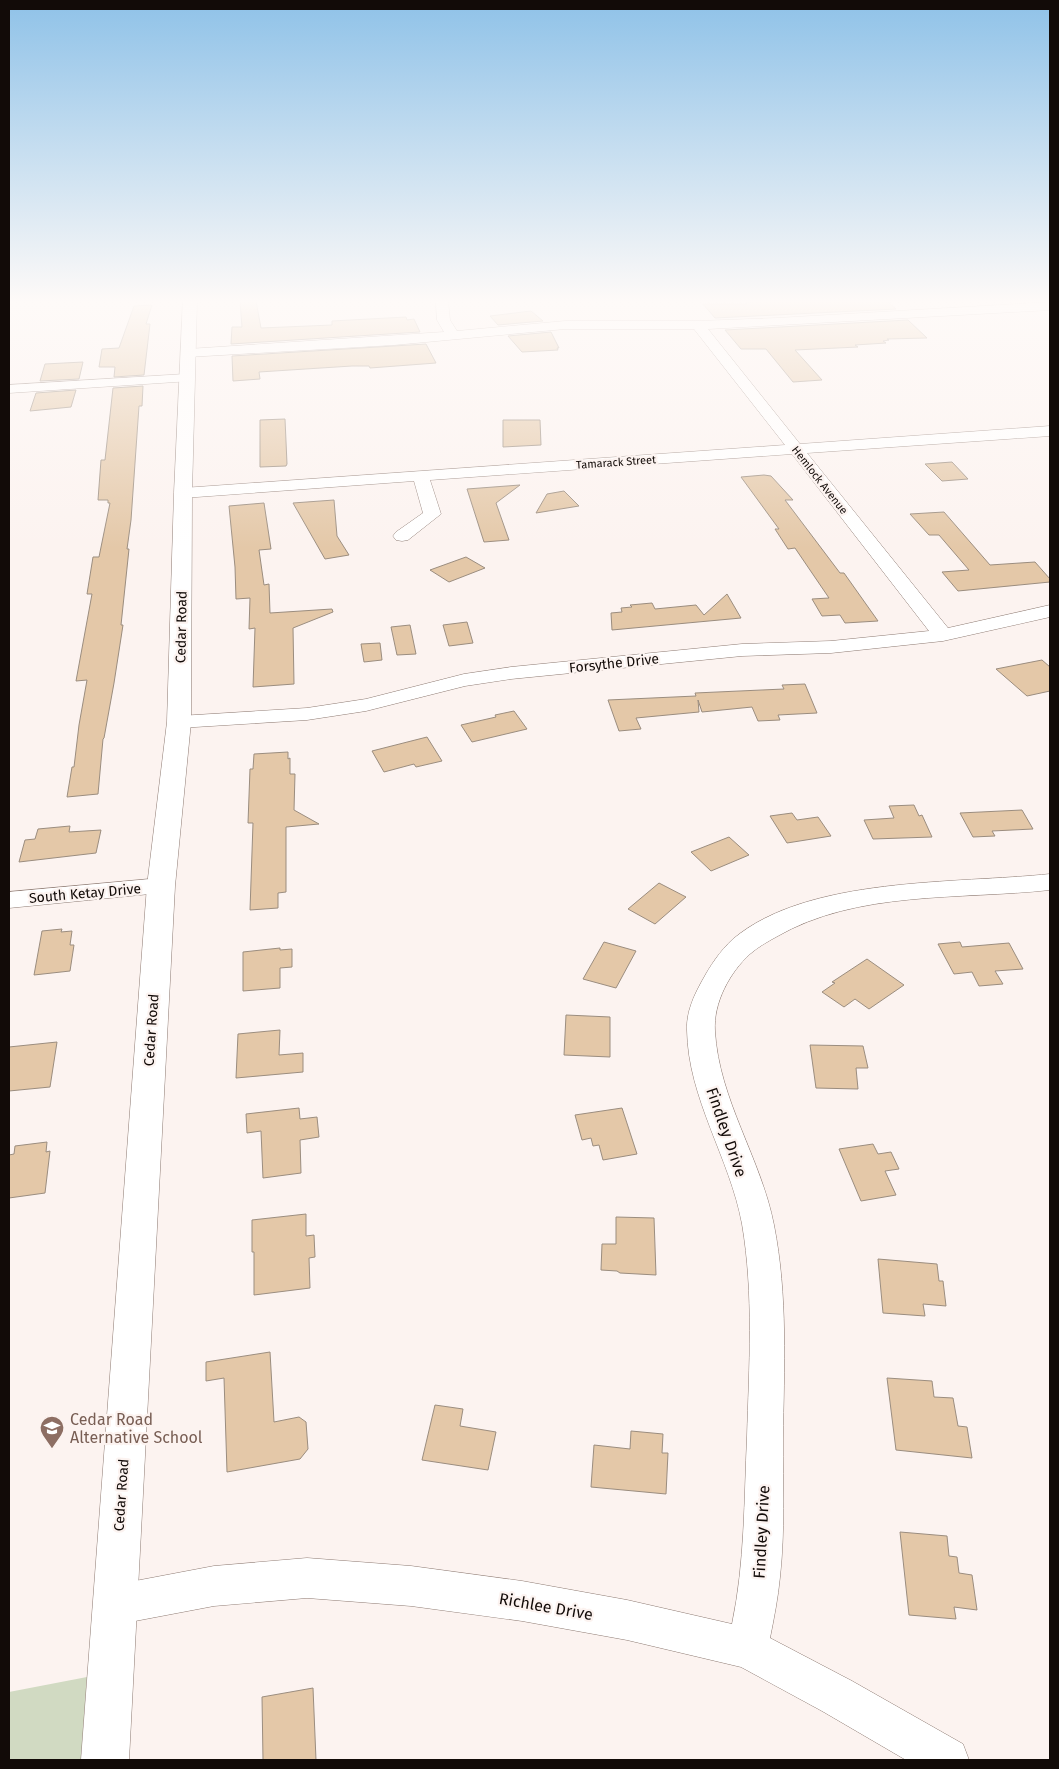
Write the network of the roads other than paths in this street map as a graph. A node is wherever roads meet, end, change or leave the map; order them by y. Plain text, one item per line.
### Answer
1 (51, 384) edge
2 (186, 384) edge
3 (744, 384) edge
4 (9, 389) edge
5 (1050, 431) edge
6 (796, 449) junction
7 (421, 476) junction
8 (183, 493) junction
9 (402, 536) dead end
10 (1050, 611) edge
11 (943, 635) junction
12 (179, 722) junction
13 (1050, 882) edge
14 (161, 886) junction
15 (9, 900) edge
16 (114, 1605) junction
17 (747, 1648) junction
18 (105, 1760) edge
19 (947, 1760) edge

1 - 4 street
2 - 8 street, Cedar Road
3 - 6 street, Hemlock Avenue
5 - 6 street, Tamarack Street
6 - 7 street, Tamarack Street
6 - 11 street, Hemlock Avenue
7 - 8 street, Tamarack Street
7 - 9 street
8 - 12 street, Cedar Road
10 - 11 street, Forsythe Drive
11 - 12 street, Forsythe Drive
12 - 14 street, Cedar Road
13 - 17 street, Findley Drive
14 - 15 street, South Ketay Drive
14 - 16 street, Cedar Road
16 - 17 street, Richlee Drive
16 - 18 street, Cedar Road
17 - 19 street, Richlee Drive

